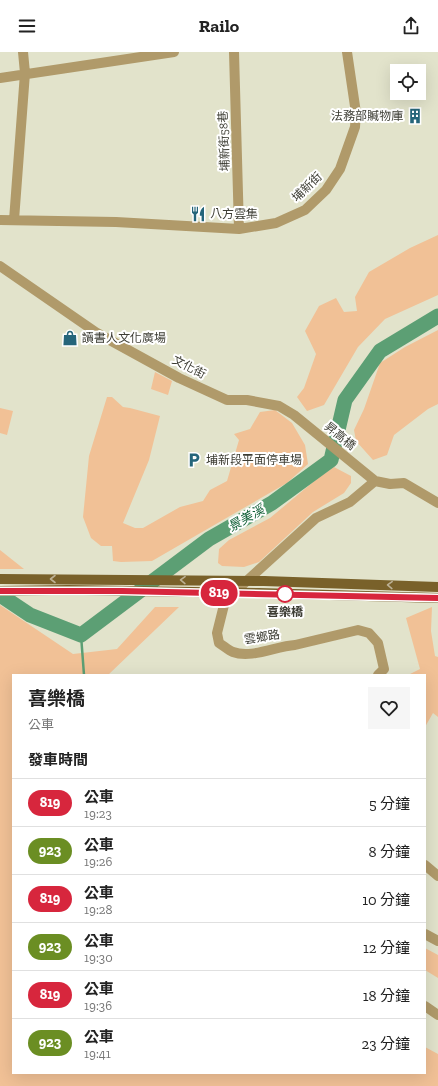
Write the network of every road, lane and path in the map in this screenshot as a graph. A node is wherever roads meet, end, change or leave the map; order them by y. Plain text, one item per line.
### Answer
1 (23, 52) edge
2 (174, 52) edge
3 (234, 52) edge
4 (347, 52) edge
5 (25, 73) junction
6 (0, 78) edge
7 (0, 220) edge
8 (14, 220) junction
9 (239, 228) junction
10 (0, 266) edge
11 (294, 415) joint
12 (372, 478) junction
13 (438, 503) edge
14 (0, 579) edge
15 (434, 587) edge
16 (0, 591) edge
17 (433, 598) edge
18 (379, 674) edge
19 (426, 866) edge
20 (438, 876) edge
21 (426, 935) edge
22 (438, 941) edge
23 (426, 1007) edge
24 (438, 1015) edge

1 - 5 street
2 - 5 street
3 - 9 street, 埔新街58巷
4 - 9 street, 埔新街
5 - 6 street
5 - 8 street
7 - 8 street, 埔新街
8 - 9 street, 埔新街
10 - 11 street, 文化街
11 - 12 street, 昇高橋
12 - 13 street
12 - 18 street, 雲鄉路
15 -> 14 main road, bridge
16 - 17 main road, bridge
19 - 20 street
21 - 22 street
23 - 24 street

